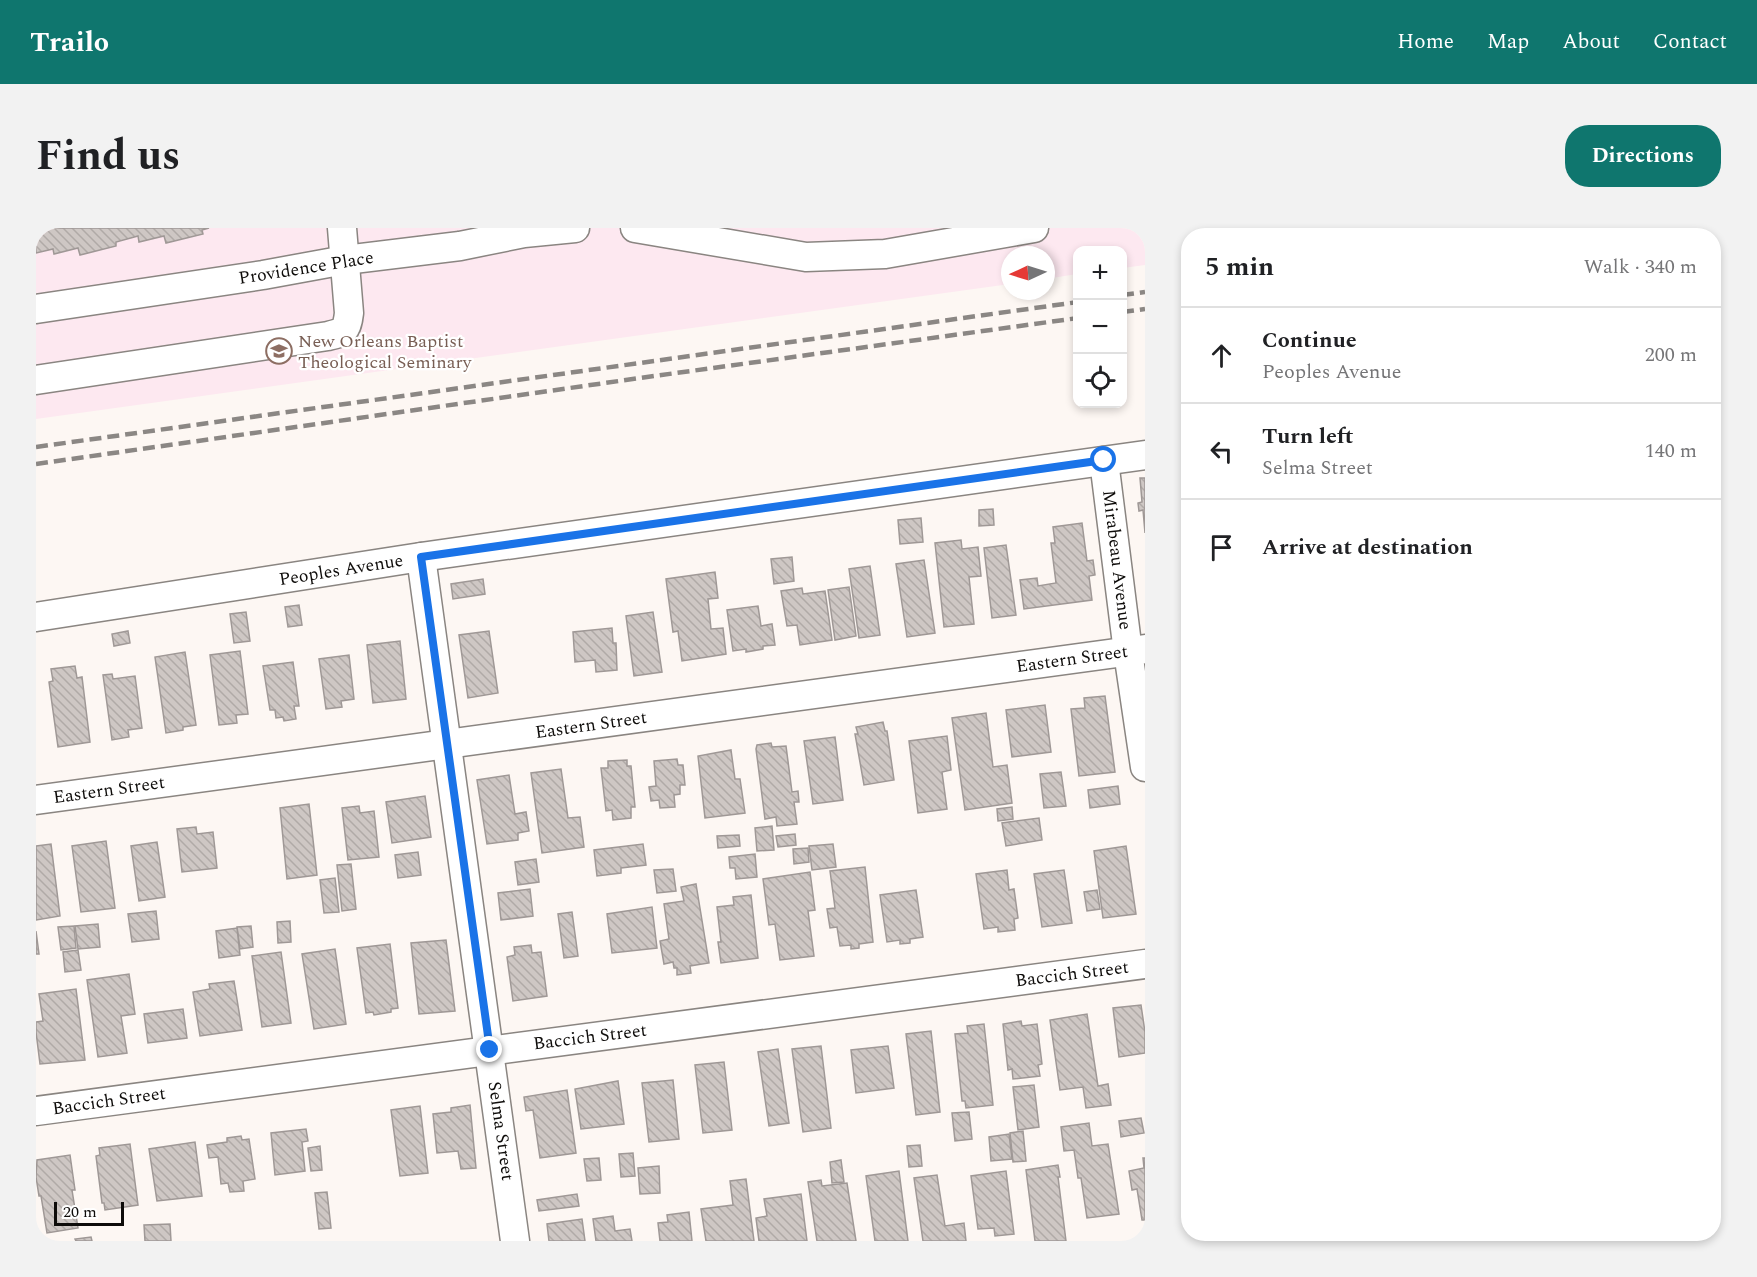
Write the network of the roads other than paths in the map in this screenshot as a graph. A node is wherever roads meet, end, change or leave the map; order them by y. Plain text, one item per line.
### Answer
1 (342, 228) edge
2 (575, 228) edge
3 (635, 228) edge
4 (1034, 228) edge
5 (524, 230) edge
6 (436, 238) edge
7 (345, 261) junction
8 (36, 309) edge
9 (36, 380) edge
10 (1145, 455) edge
11 (1104, 460) junction
12 (421, 557) junction
13 (36, 617) edge
14 (1137, 651) edge
15 (448, 745) junction
16 (1145, 767) edge
17 (36, 800) edge
18 (1145, 964) edge
19 (490, 1050) junction
20 (36, 1111) edge
21 (515, 1241) edge

1 - 7 street
2 - 5 street, Providence Place
3 - 4 street
5 - 6 street, Providence Place
6 - 7 street, Providence Place
7 - 8 street, Providence Place
7 - 9 street
10 - 11 street, Peoples Avenue
11 - 12 street, Peoples Avenue
11 - 14 street, Mirabeau Avenue
12 - 13 street, Peoples Avenue
12 - 15 street, Selma Street
14 - 15 street, Eastern Street
14 - 16 street, Mirabeau Avenue
15 - 17 street, Eastern Street
15 - 19 street, Selma Street
18 - 19 street, Baccich Street
19 - 20 street, Baccich Street
19 - 21 street, Selma Street

